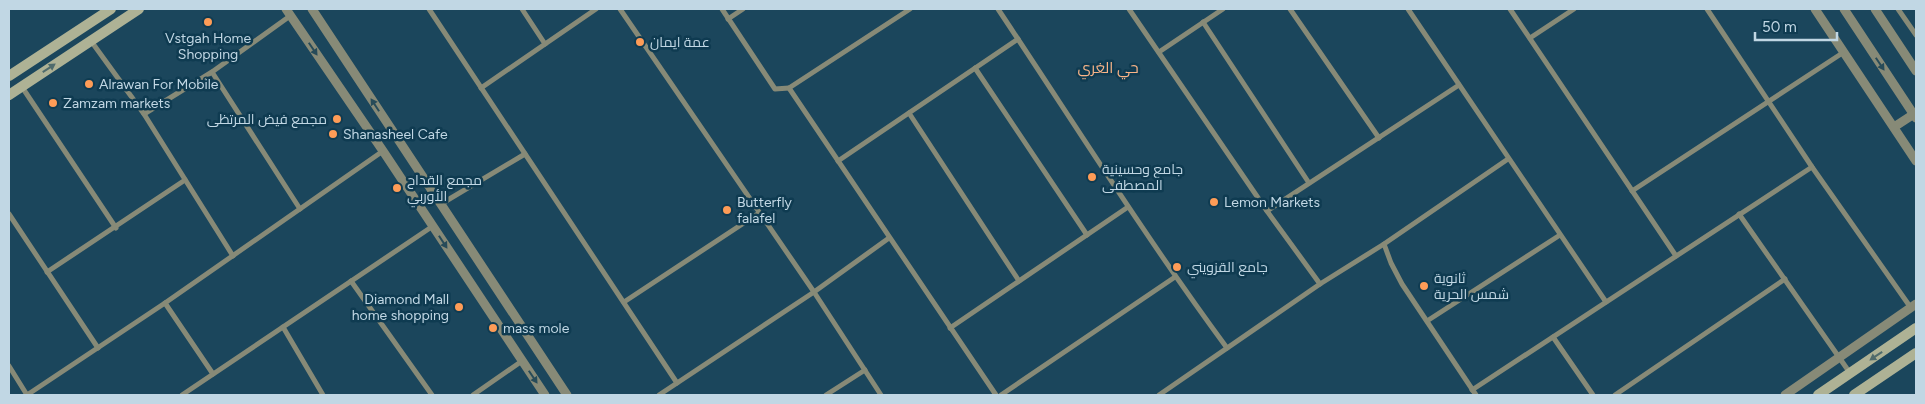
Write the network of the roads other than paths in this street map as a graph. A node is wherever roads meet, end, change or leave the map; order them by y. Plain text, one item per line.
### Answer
1 (111, 9) edge
2 (140, 9) edge
3 (312, 9) edge
4 (429, 9) edge
5 (522, 9) edge
6 (596, 9) edge
7 (620, 9) edge
8 (722, 9) edge
9 (743, 9) edge
10 (910, 9) edge
11 (998, 9) edge
12 (1129, 9) edge
13 (1223, 9) edge
14 (1290, 9) edge
15 (1409, 9) edge
16 (1510, 9) edge
17 (1574, 9) edge
18 (1706, 9) edge
19 (1815, 9) edge
20 (1844, 9) edge
21 (1875, 9) edge
22 (1898, 9) edge
23 (288, 12) edge
24 (728, 18) junction
25 (1202, 22) junction
26 (1916, 35) edge
27 (1530, 38) junction
28 (1018, 39) junction
29 (91, 41) junction
30 (545, 44) junction
31 (1159, 52) junction
32 (1844, 52) junction
33 (975, 68) junction
34 (1916, 71) edge
35 (212, 72) junction
36 (9, 76) edge
37 (1459, 85) junction
38 (22, 86) junction
39 (481, 88) junction
40 (790, 88) junction
41 (9, 95) edge
42 (1768, 101) junction
43 (909, 112) junction
44 (144, 114) junction
45 (1915, 116) edge
46 (1894, 127) junction
47 (1379, 138) junction
48 (383, 152) junction
49 (525, 154) junction
50 (1508, 159) junction
51 (838, 161) junction
52 (1916, 161) edge
53 (1812, 167) junction
54 (186, 180) junction
55 (1310, 183) junction
56 (1632, 191) junction
57 (441, 204) junction
58 (1128, 207) junction
59 (300, 209) junction
60 (1267, 211) junction
61 (759, 213) junction
62 (9, 214) edge
63 (1740, 214) junction
64 (432, 226) junction
65 (116, 228) junction
66 (1087, 235) junction
67 (1560, 235) junction
68 (890, 238) junction
69 (1384, 244) junction
70 (233, 256) junction
71 (1676, 256) junction
72 (47, 272) junction
73 (1175, 277) junction
74 (1785, 279) junction
75 (351, 281) junction
76 (1019, 281) junction
77 (1320, 284) junction
78 (814, 292) junction
79 (500, 296) junction
80 (624, 302) junction
81 (1606, 302) junction
82 (166, 303) junction
83 (484, 306) junction
84 (1914, 306) edge
85 (1427, 321) junction
86 (283, 327) junction
87 (950, 328) junction
88 (1916, 328) edge
89 (1553, 337) junction
90 (98, 348) junction
91 (1227, 348) junction
92 (1916, 353) edge
93 (1840, 358) junction
94 (522, 361) junction
95 (9, 366) edge
96 (865, 370) junction
97 (1850, 373) junction
98 (214, 374) junction
99 (677, 383) junction
100 (1474, 393) edge
101 (27, 395) edge
102 (182, 395) edge
103 (323, 395) edge
104 (432, 395) edge
105 (473, 395) edge
106 (545, 395) edge
107 (567, 395) edge
108 (659, 395) edge
109 (826, 395) edge
110 (881, 395) edge
111 (996, 395) edge
112 (1001, 395) edge
113 (1159, 395) edge
114 (1593, 395) edge
115 (1615, 395) edge
116 (1785, 395) edge
117 (1818, 395) edge
118 (1854, 395) edge

1 - 36 main road
2 - 29 main road
57 -> 3 street
4 - 39 street
5 - 30 street
6 - 30 street
7 - 61 street
8 - 24 street
9 - 24 street
10 - 40 street
11 - 28 street
12 - 31 street
13 - 25 street
14 - 47 street
15 - 37 street
16 - 27 street
17 - 27 street
18 - 42 street
19 - 32 street
20 -> 45 street
21 - 34 street
22 - 26 street
23 - 35 street
23 -> 48 street
24 - 40 street
25 - 31 street
25 - 55 street
27 - 56 street
28 - 33 street
28 - 58 street
38 -> 29 main road
29 - 44 street
30 - 39 street
31 - 60 street
32 - 42 street
32 - 46 street
33 - 43 street
33 - 66 street
35 - 44 street
35 - 59 street
37 - 47 street
37 - 50 street
38 - 41 main road
38 - 65 street
39 - 49 street
40 - 51 street
42 - 53 street
42 - 56 street
43 - 51 street
43 - 76 street
44 - 54 street
45 - 46 street
46 - 52 street
47 - 55 street
48 - 59 street
48 - 64 street
49 - 57 street
49 - 80 street
50 - 67 street
50 - 69 street
51 - 68 street
53 - 63 street
53 - 84 street
54 - 65 street
54 - 70 street
55 - 60 street
56 - 71 street
57 - 79 street
58 - 66 street
58 - 73 street
59 - 70 street
60 - 77 street
61 - 78 street
61 - 80 street
62 - 72 street
63 - 71 street
63 - 74 street
64 - 75 street
64 -> 83 street
65 - 72 street
66 - 76 street
67 - 81 street
67 - 85 street
68 - 78 street
68 - 87 street
69 - 77 street
69 - 85 street
70 - 82 street
71 - 81 street
72 - 90 street
73 - 91 street
73 - 112 street
74 - 93 street
74 - 115 street
75 - 86 street
75 - 104 street
76 - 87 street
77 - 91 street
78 - 96 street
78 - 99 street
79 - 83 street
79 - 107 street
80 - 99 street
81 - 89 street
82 - 90 street
82 - 98 street
83 - 94 street
84 - 93 street
85 - 100 street
86 - 98 street
86 - 103 street
87 - 111 street
88 -> 97 main road
89 - 100 street
89 - 114 street
90 - 101 street
91 - 113 street
92 - 118 main road
93 - 97 street
93 - 116 street
94 - 105 street
94 -> 106 street
95 - 101 street
96 - 109 street
96 - 110 street
97 - 117 main road
98 - 102 street
99 - 108 street

